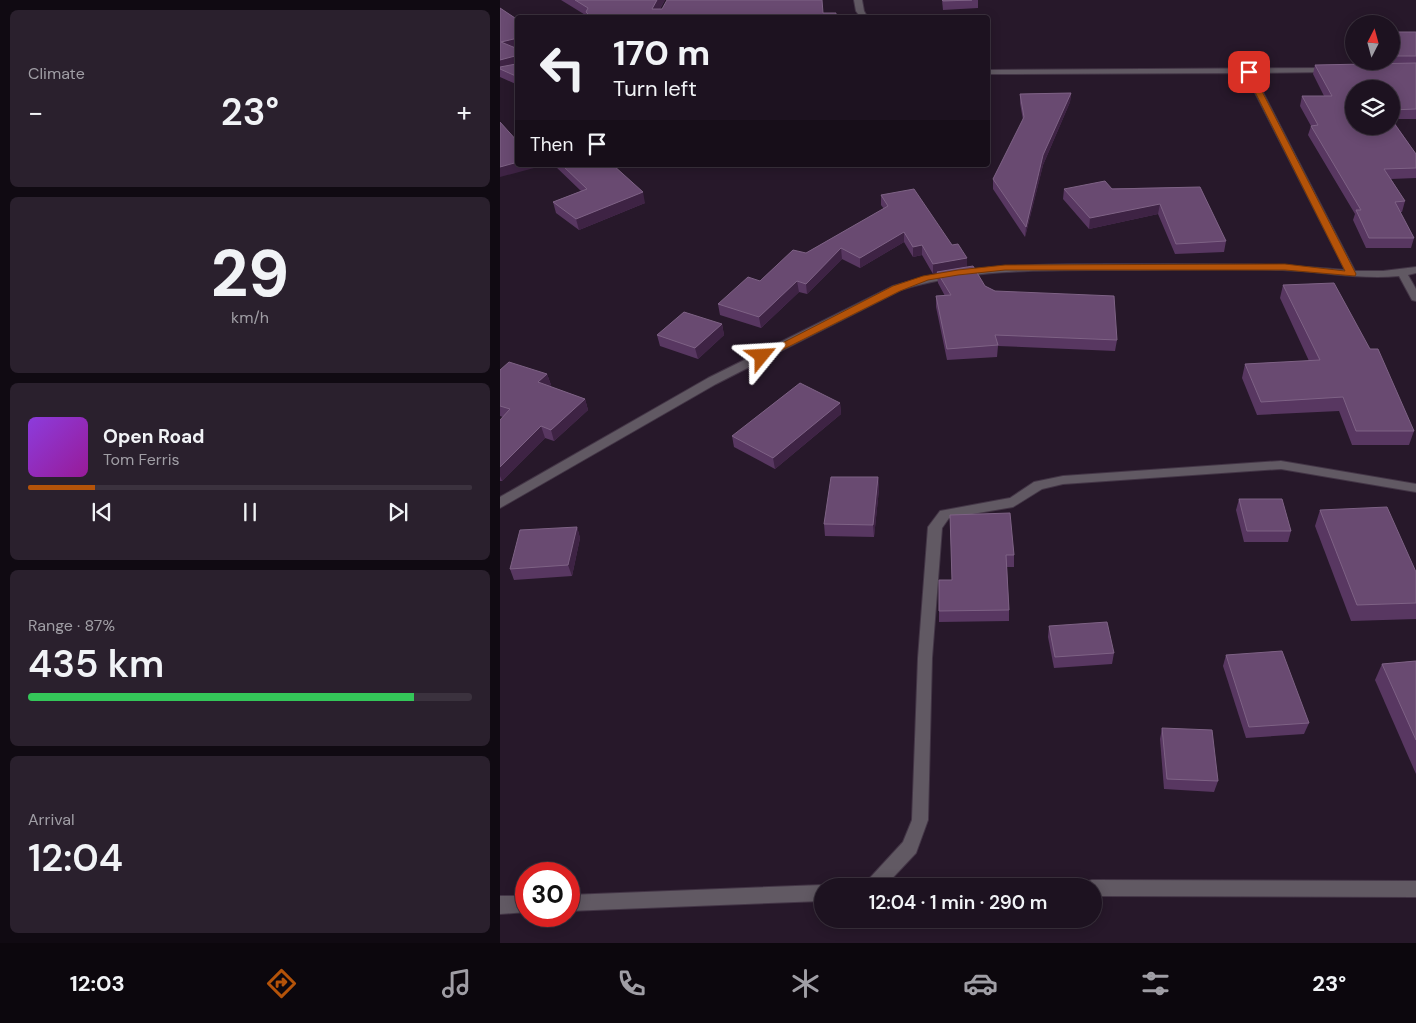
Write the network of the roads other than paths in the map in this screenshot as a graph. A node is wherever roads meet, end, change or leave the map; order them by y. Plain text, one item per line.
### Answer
1 (858, 0) edge
2 (863, 15) edge
3 (1337, 70) edge
4 (990, 72) edge
5 (1249, 72) junction
6 (1416, 270) edge
7 (1352, 274) junction
8 (1402, 274) junction
9 (1416, 298) edge
10 (1416, 488) edge
11 (501, 504) edge
12 (881, 878) edge
13 (1102, 888) edge
14 (1416, 889) edge
15 (814, 893) edge
16 (580, 903) edge
17 (515, 904) edge
18 (500, 905) edge

1 - 2 street
3 - 5 street
4 - 5 street
5 - 7 street
6 - 8 street
7 - 8 street
7 - 11 street
8 - 9 street
10 - 12 street
13 - 14 street
15 - 16 street
17 - 18 street

